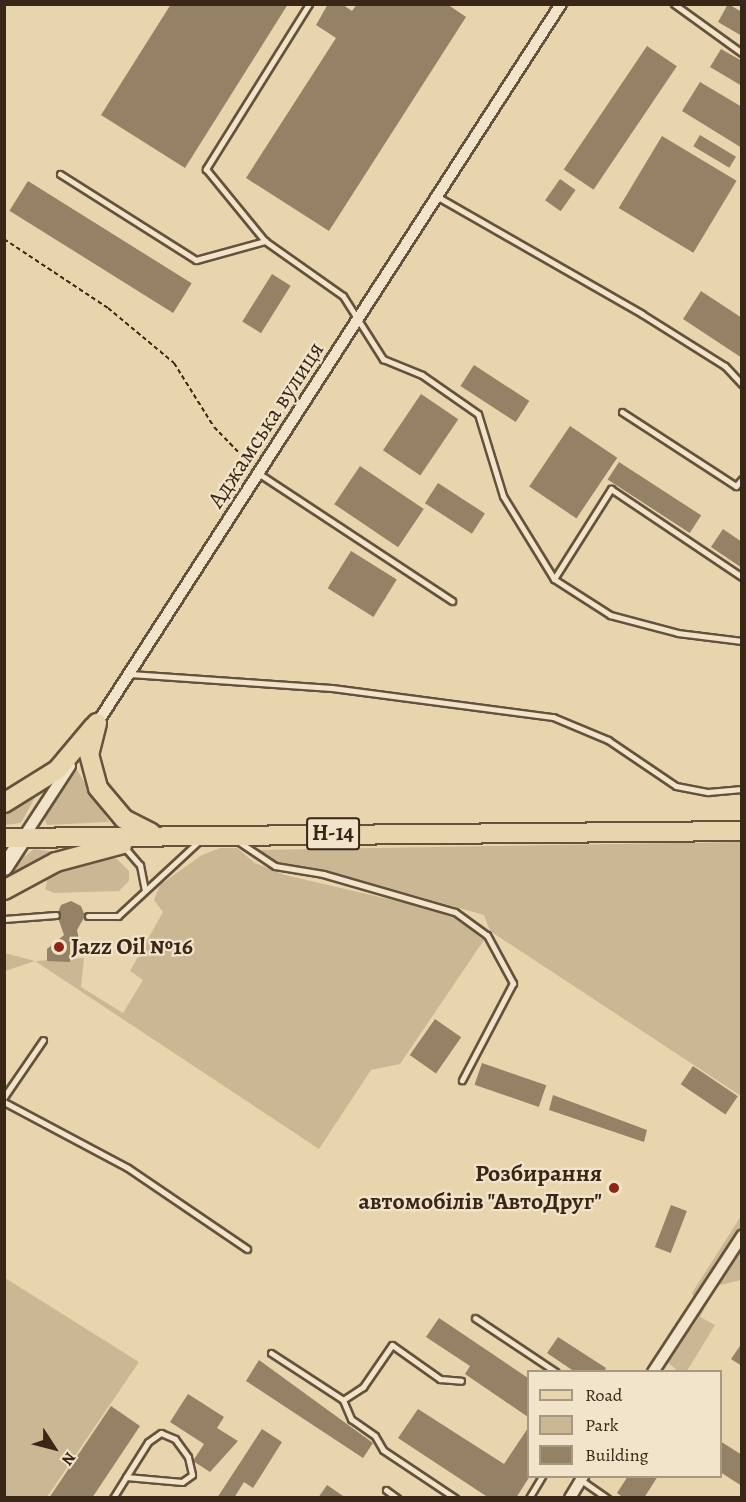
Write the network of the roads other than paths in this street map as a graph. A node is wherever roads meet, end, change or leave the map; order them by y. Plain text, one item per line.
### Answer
1 (309, 4) edge
2 (561, 4) edge
3 (674, 4) edge
4 (741, 53) edge
5 (60, 174) dead end
6 (438, 197) junction
7 (266, 241) junction
8 (361, 320) junction
9 (741, 384) edge
10 (622, 412) dead end
11 (261, 475) junction
12 (741, 479) edge
13 (741, 577) edge
14 (554, 579) junction
15 (452, 601) dead end
16 (741, 641) edge
17 (130, 674) junction
18 (98, 723) junction
19 (741, 789) edge
20 (4, 803) edge
21 (741, 831) edge
22 (231, 835) junction
23 (160, 836) junction
24 (204, 836) junction
25 (4, 838) edge
26 (23, 838) junction
27 (122, 844) junction
28 (4, 867) edge
29 (145, 890) junction
30 (4, 891) edge
31 (56, 915) dead end
32 (88, 916) dead end
33 (4, 919) edge
34 (43, 1040) dead end
35 (462, 1080) dead end
36 (4, 1097) edge
37 (4, 1102) edge
38 (741, 1236) edge
39 (247, 1249) dead end
40 (475, 1318) dead end
41 (271, 1353) dead end
42 (554, 1370) edge
43 (653, 1370) edge
44 (461, 1381) dead end
45 (343, 1400) junction
46 (126, 1477) junction
47 (541, 1478) edge
48 (582, 1478) edge
49 (386, 1490) dead end
50 (113, 1497) edge
51 (397, 1497) edge
52 (455, 1497) edge
53 (529, 1497) edge
54 (570, 1497) edge
55 (607, 1497) edge

1 - 7 lane
2 - 6 street, Аджамська вулиця
3 - 4 lane
5 - 7 lane
6 - 8 street, Аджамська вулиця
6 - 9 lane
7 - 8 lane
8 - 11 street, Аджамська вулиця
8 - 14 lane
10 - 12 lane
11 - 15 lane
11 - 17 street, Аджамська вулиця
13 - 14 lane
14 - 16 lane
17 - 18 street, Аджамська вулиця
17 - 19 lane
18 - 20 main road
18 - 23 main road
18 - 26 street, Аджамська вулиця
21 - 22 main road, Н-14
22 - 24 main road, Н-14
22 - 35 lane
23 - 24 main road, Н-14
23 - 26 main road, Н-14
23 - 27 main road
24 - 29 lane
25 - 26 main road, Н-14
26 - 28 main road, Аджамська вулиця
27 - 29 lane
27 - 30 main road
29 - 32 lane
31 - 33 lane
34 - 36 lane
37 - 39 lane
38 - 43 street
40 - 42 lane
41 - 45 lane
44 - 45 lane
45 - 52 lane
46 - 46 lane
46 - 50 lane
47 - 53 lane
48 - 54 street
48 - 55 lane
49 - 51 lane

